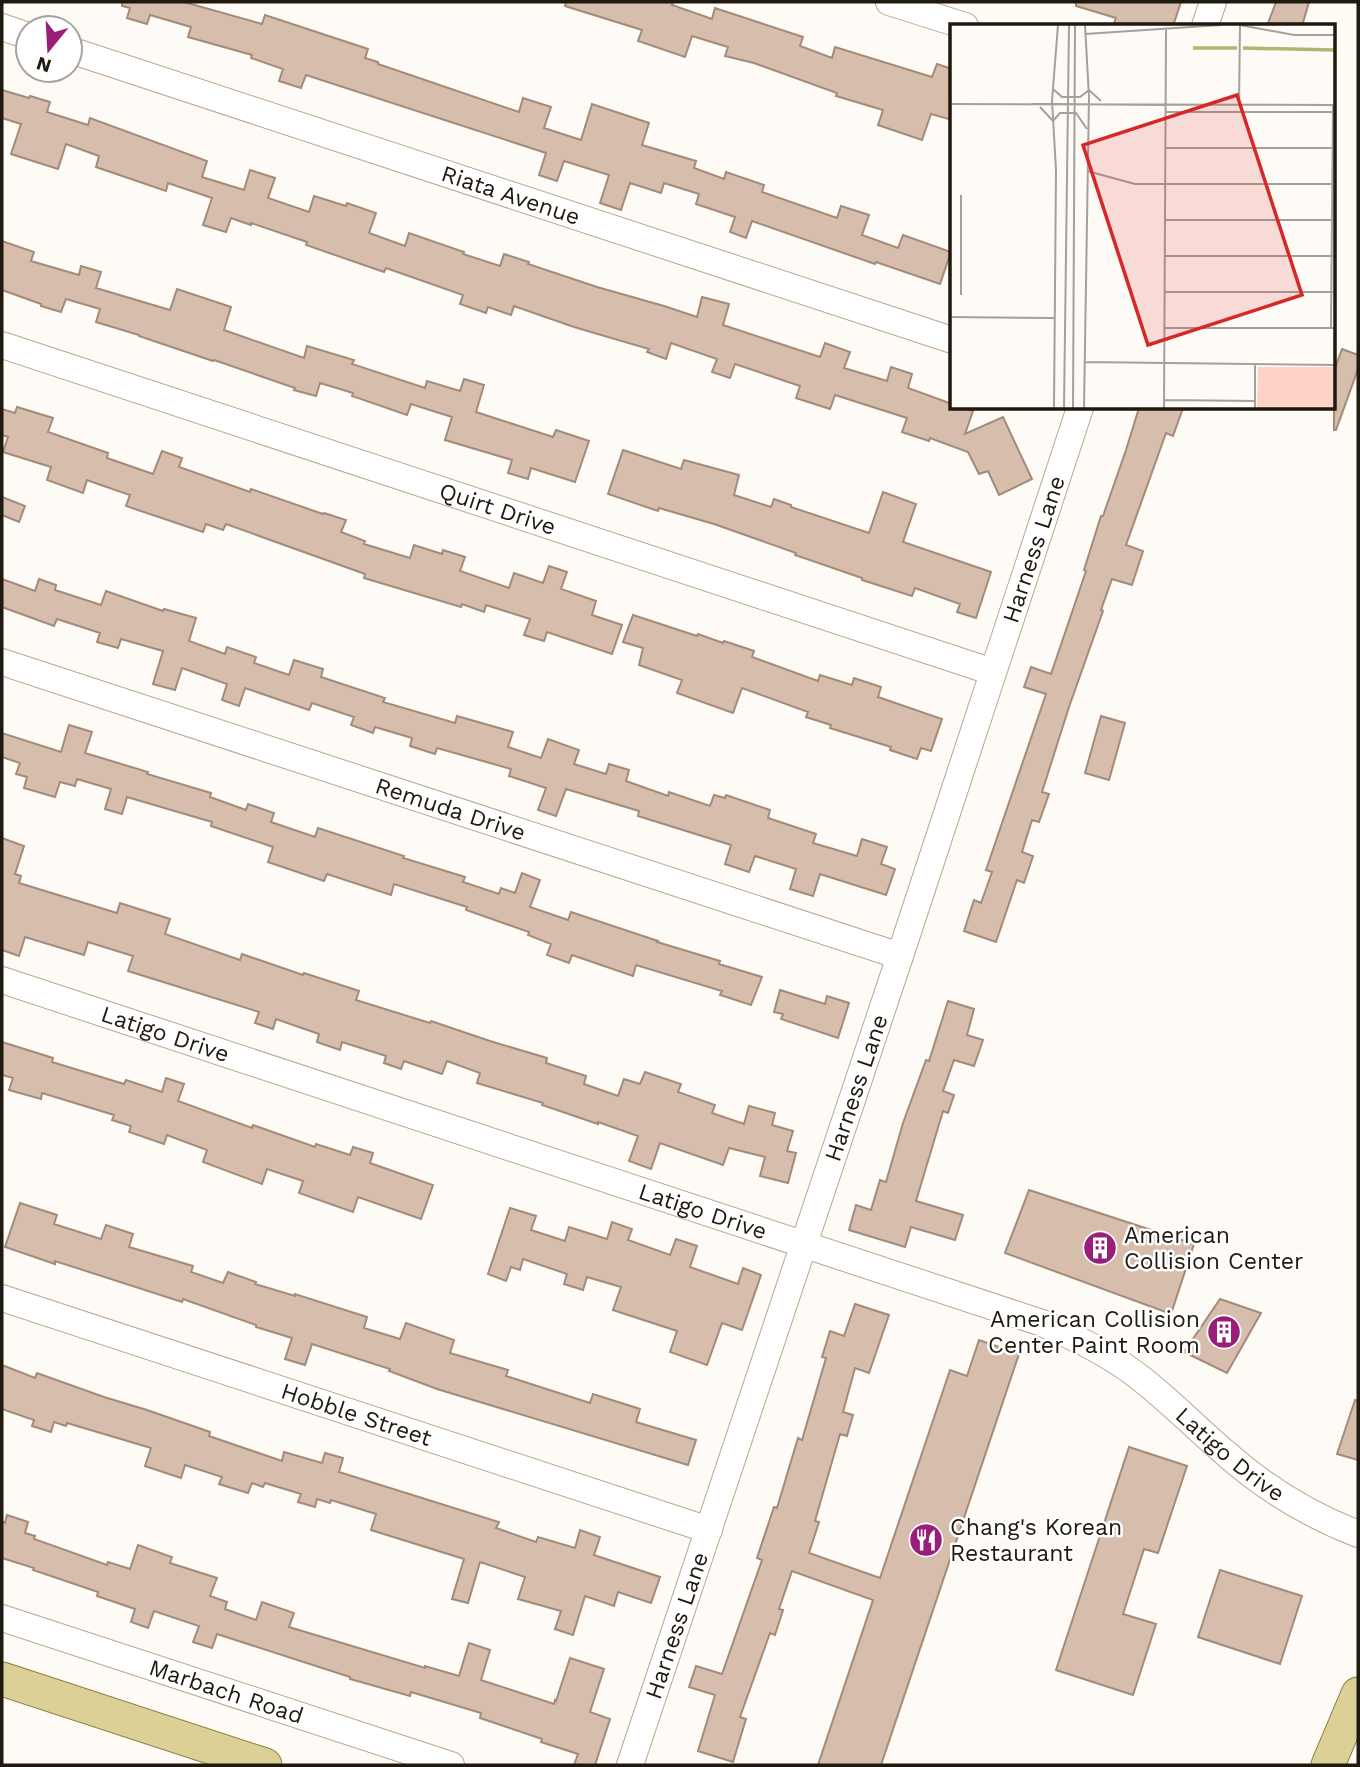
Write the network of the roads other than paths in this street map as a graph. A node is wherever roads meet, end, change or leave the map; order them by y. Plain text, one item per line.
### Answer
1 (890, 2) edge
2 (1213, 2) edge
3 (959, 24) edge
4 (1206, 24) edge
5 (84, 55) edge
6 (950, 339) edge
7 (2, 345) edge
8 (1079, 410) edge
9 (2, 662) edge
10 (993, 672) junction
11 (900, 957) junction
12 (2, 980) edge
13 (804, 1243) junction
14 (2, 1298) edge
15 (709, 1530) junction
16 (1358, 1534) edge
17 (2, 1618) edge
18 (4, 1686) edge
19 (1358, 1695) edge
20 (265, 1765) edge
21 (451, 1765) edge
22 (630, 1765) edge
23 (1328, 1765) edge

1 - 3 street
2 - 4 street
5 - 6 street, Riata Avenue
7 - 10 street, Quirt Drive
8 - 10 street, Harness Lane
9 - 11 street, Remuda Drive
10 - 11 street, Harness Lane
11 - 13 street, Harness Lane
12 - 13 street, Latigo Drive
13 - 15 street, Harness Lane
13 - 16 street, Latigo Drive
14 - 15 street, Hobble Street
15 - 22 street, Harness Lane
17 - 21 street, Marbach Road
18 - 20 main road
19 - 23 main road

